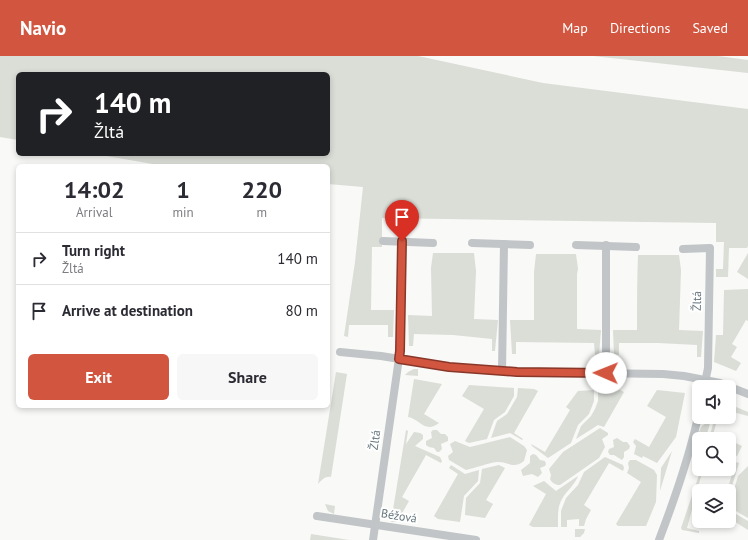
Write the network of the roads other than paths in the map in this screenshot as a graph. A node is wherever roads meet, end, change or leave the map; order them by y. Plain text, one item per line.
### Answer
1 (383, 241) dead end
2 (402, 241) junction
3 (432, 243) dead end
4 (472, 243) dead end
5 (504, 244) junction
6 (530, 245) dead end
7 (576, 245) dead end
8 (606, 246) junction
9 (636, 247) dead end
10 (683, 249) dead end
11 (340, 352) dead end
12 (399, 359) junction
13 (502, 370) junction
14 (606, 373) junction
15 (692, 380) edge
16 (706, 380) edge
17 (736, 389) edge
18 (748, 394) edge
19 (696, 424) edge
20 (318, 516) dead end
21 (375, 525) junction
22 (372, 540) edge
23 (476, 540) edge
24 (659, 540) edge

1 - 2 street
2 - 3 street
2 - 12 street, Žltá
4 - 5 street
5 - 6 street
5 - 13 street
7 - 8 street
8 - 9 street
8 - 14 street
10 - 16 street, Žltá
11 - 12 street
12 - 13 street
12 - 21 street, Žltá
13 - 14 street
14 - 15 street
17 - 18 street
19 - 24 street
20 - 21 street, Béžová
21 - 22 street, Žltá
21 - 23 street, Béžová

